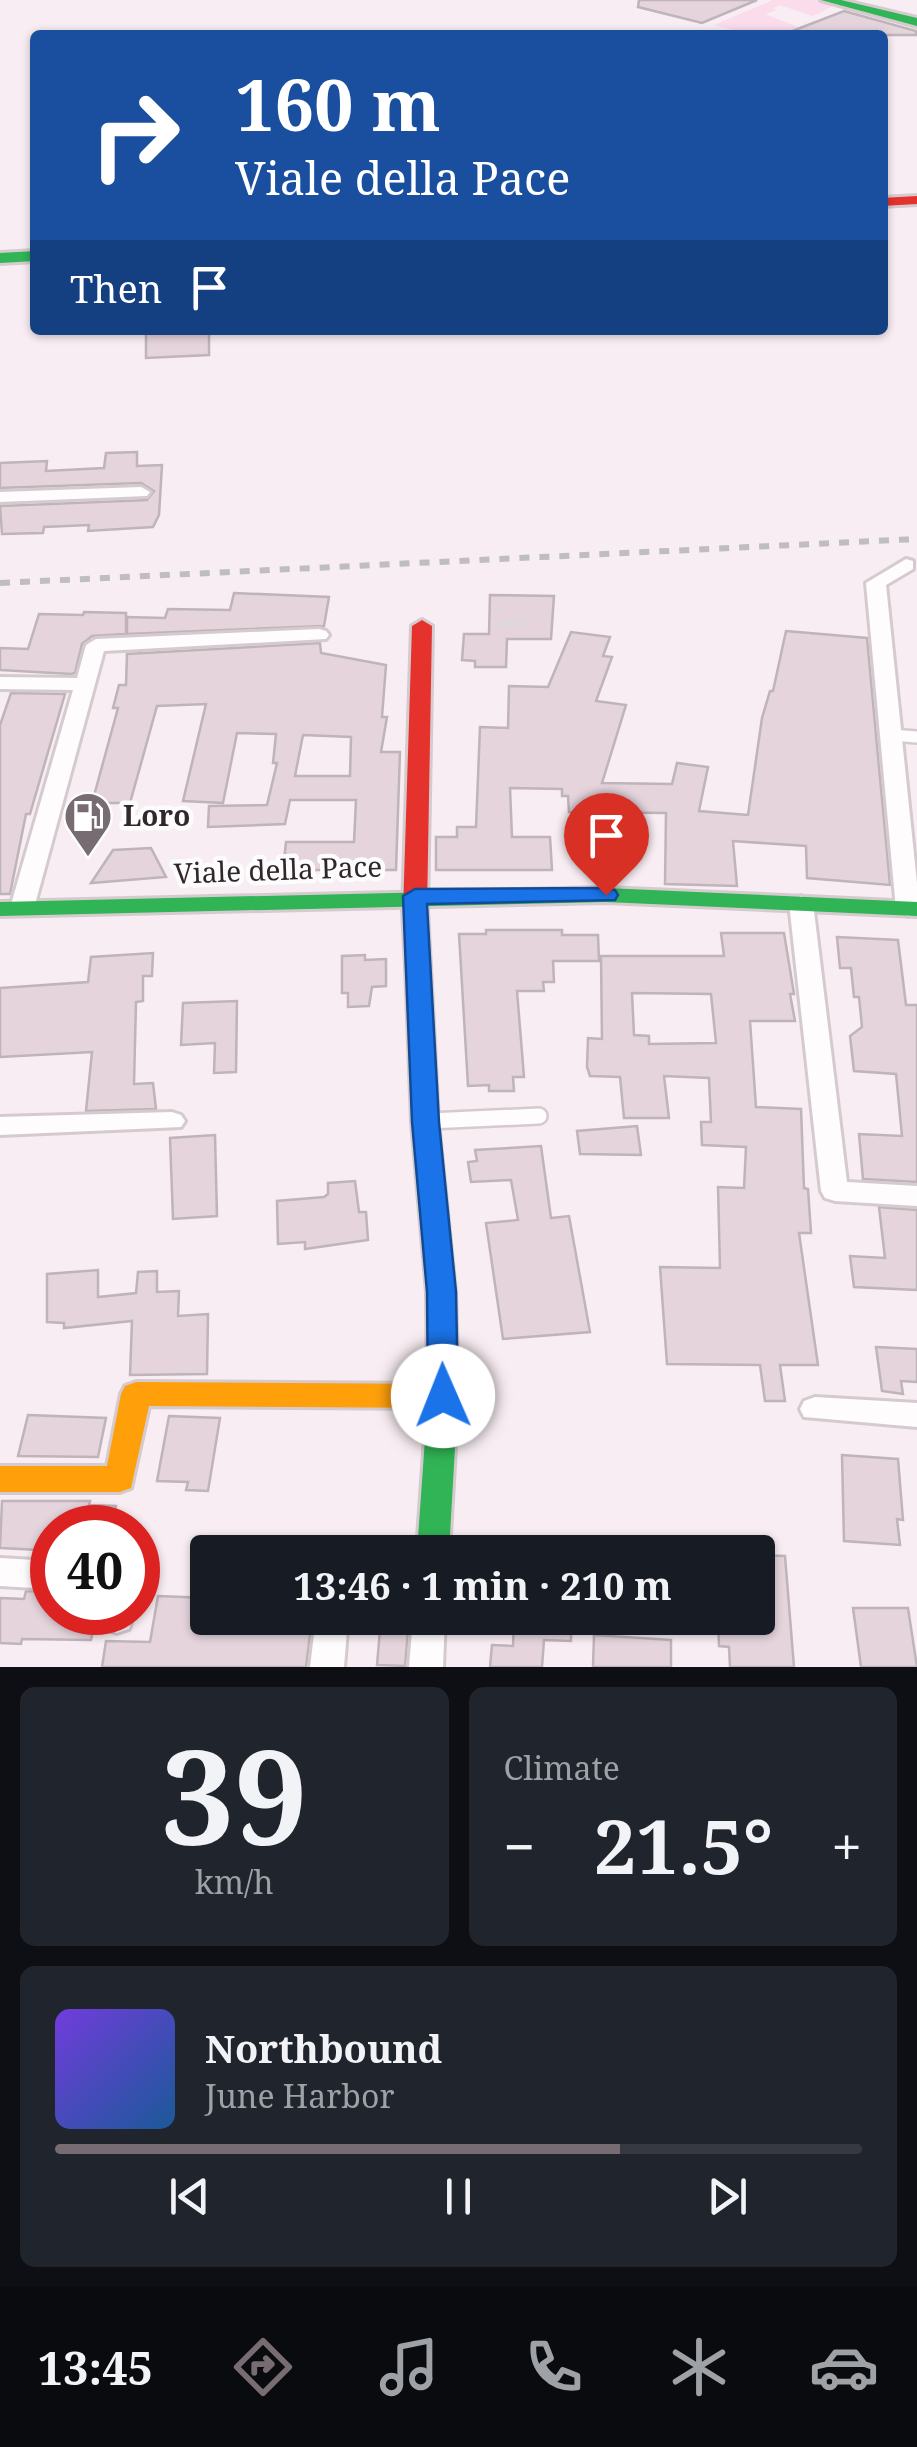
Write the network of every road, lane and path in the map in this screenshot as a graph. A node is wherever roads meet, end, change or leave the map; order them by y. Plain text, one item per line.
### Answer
1 (827, 0) edge
2 (917, 22) edge
3 (917, 200) edge
4 (888, 202) edge
5 (30, 256) edge
6 (0, 258) edge
7 (141, 492) dead end
8 (0, 497) edge
9 (911, 565) edge
10 (422, 626) dead end
11 (319, 634) dead end
12 (0, 683) edge
13 (85, 684) junction
14 (892, 736) junction
15 (917, 736) edge
16 (909, 827) edge
17 (415, 896) junction
18 (801, 904) junction
19 (11, 908) edge
20 (913, 909) edge
21 (540, 1116) dead end
22 (172, 1120) dead end
23 (426, 1122) junction
24 (0, 1126) edge
25 (917, 1196) edge
26 (443, 1396) junction
27 (815, 1409) dead end
28 (917, 1415) edge
29 (0, 1479) edge
30 (434, 1535) edge
31 (0, 1572) edge
32 (30, 1573) edge
33 (330, 1635) edge
34 (428, 1635) edge
35 (327, 1667) edge
36 (426, 1667) edge

1 - 2 street
3 - 4 street
5 - 6 street
7 - 8 street
9 - 14 street
10 - 17 street
11 - 13 street
12 - 13 street
13 - 19 street
14 - 15 lane
14 - 16 street
16 - 20 street
17 - 18 street, Viale della Pace
17 - 19 street, Viale della Pace
17 - 23 street
18 - 20 street, Viale della Pace
18 - 25 street
21 - 23 lane
22 - 24 street
23 - 26 street
26 - 29 street
26 - 30 street
27 - 28 street
31 - 32 street
33 - 35 street
34 - 36 street

